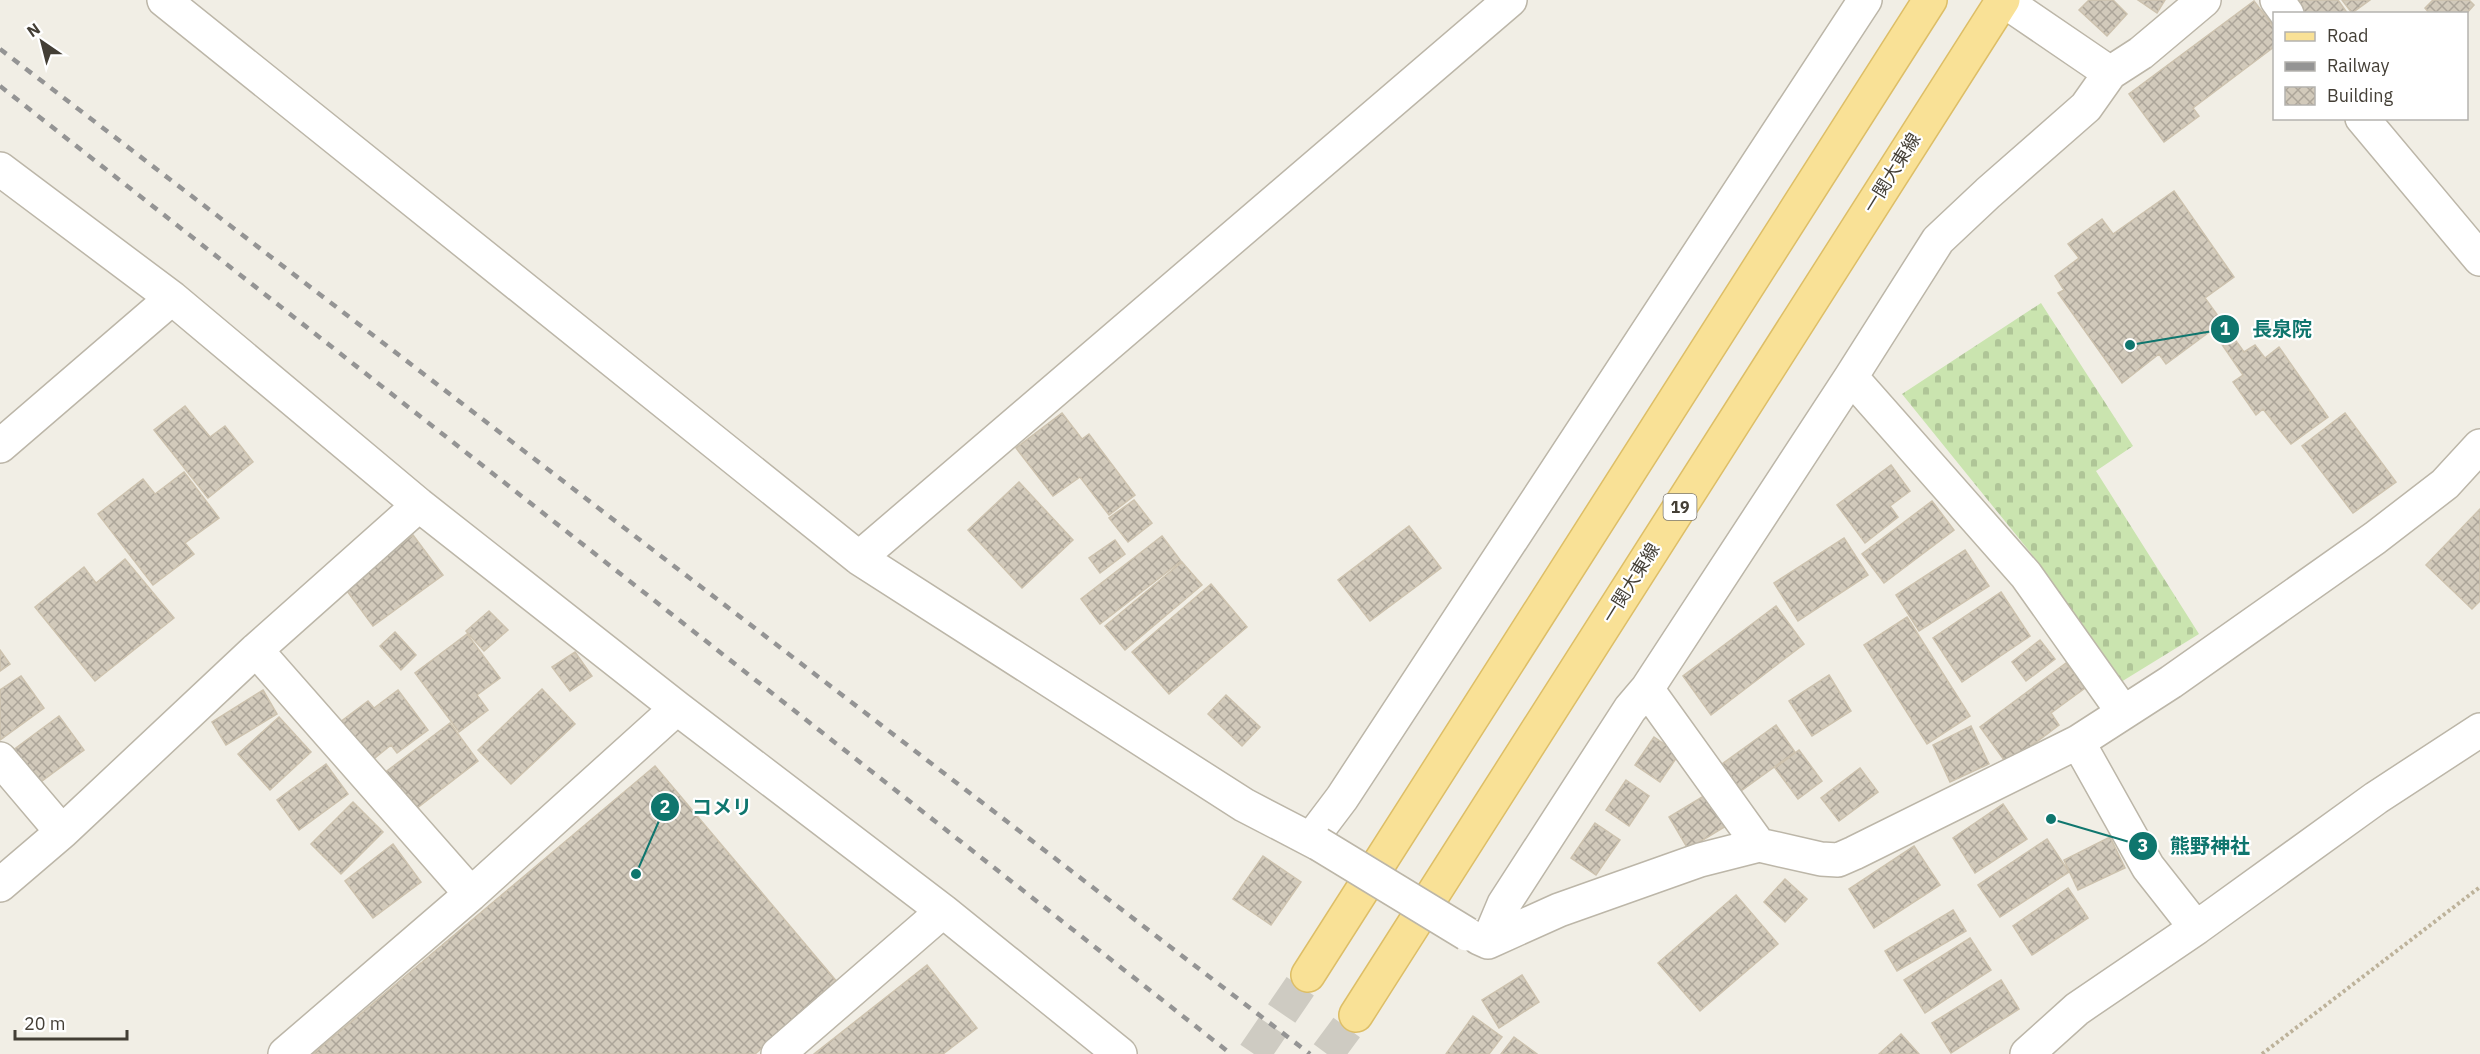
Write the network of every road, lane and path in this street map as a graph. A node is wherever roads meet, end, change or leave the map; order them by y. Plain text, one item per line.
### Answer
1 (164, 0) edge
2 (1510, 0) edge
3 (1865, 0) edge
4 (1930, 0) edge
5 (2003, 0) edge
6 (2204, 0) edge
7 (2110, 73) junction
8 (2364, 120) edge
9 (0, 169) edge
10 (2480, 259) edge
11 (172, 298) junction
12 (1851, 377) junction
13 (0, 446) edge
14 (2480, 446) edge
15 (419, 506) junction
16 (859, 558) junction
17 (256, 651) junction
18 (1647, 689) junction
19 (677, 708) junction
20 (2123, 712) junction
21 (2480, 730) edge
22 (2078, 742) junction
23 (0, 759) edge
24 (62, 832) junction
25 (1315, 841) junction
26 (1759, 844) junction
27 (0, 885) edge
28 (2480, 887) edge
29 (471, 894) junction
30 (943, 911) junction
31 (2196, 928) junction
32 (1477, 938) junction
33 (1308, 975) tunnel mouth
34 (1356, 1015) tunnel mouth
35 (285, 1054) edge
36 (778, 1054) edge
37 (1120, 1054) edge
38 (2027, 1054) edge
39 (2262, 1054) edge

1 - 16 street
2 - 16 street
3 - 25 street
4 - 33 main road
5 - 7 street
5 - 34 main road, 一関大東線 / 19
6 - 7 street
7 - 12 street
8 - 10 street
9 - 11 street
11 - 13 street
11 - 15 street
12 - 18 street
12 - 20 street
14 - 20 street
15 - 17 street
15 - 19 street
16 - 25 street
17 - 24 street
17 - 29 street
18 - 26 street
18 - 32 street
19 - 29 street
19 - 30 street
20 - 22 street
21 - 31 street
22 - 26 street
22 - 31 street
23 - 24 street
24 - 27 street
25 - 32 street, bridge
26 - 32 street
28 - 39 path
29 - 35 street
30 - 36 street
30 - 37 street
31 - 38 street

